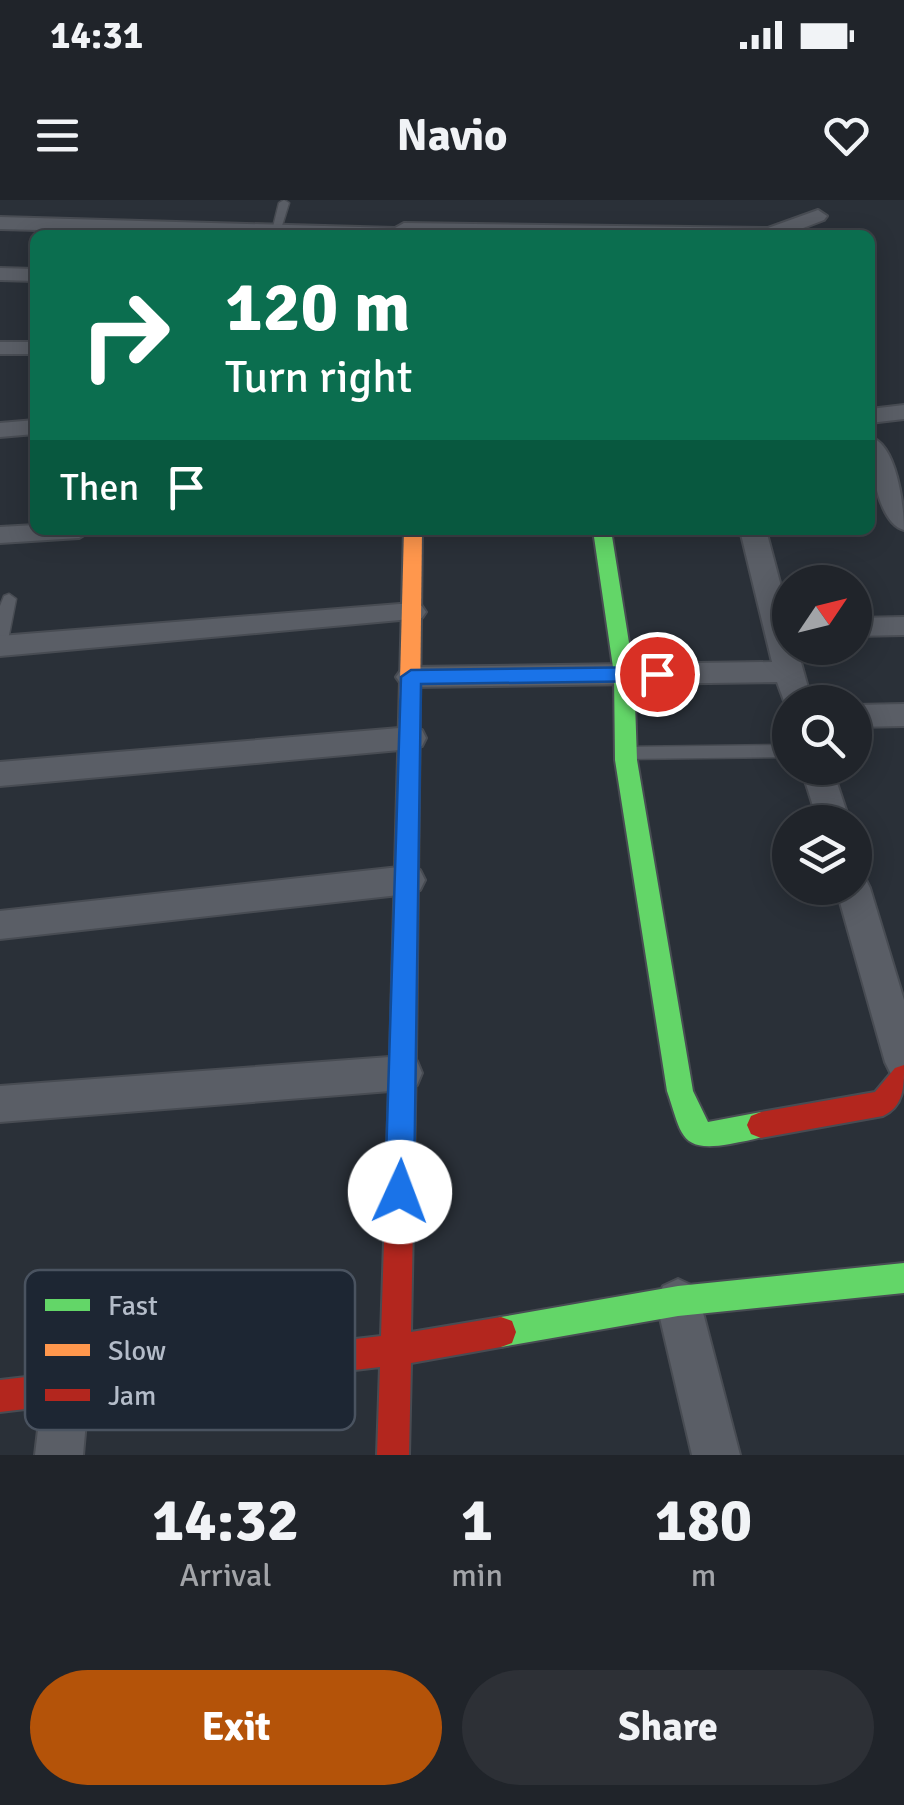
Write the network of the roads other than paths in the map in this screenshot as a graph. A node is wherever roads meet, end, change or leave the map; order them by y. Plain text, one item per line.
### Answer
1 (284, 203) dead end
2 (818, 216) dead end
3 (0, 222) edge
4 (404, 228) edge
5 (276, 229) junction
6 (526, 230) edge
7 (781, 230) edge
8 (0, 274) edge
9 (30, 275) edge
10 (0, 348) edge
11 (30, 348) edge
12 (904, 412) edge
13 (875, 415) edge
14 (30, 427) edge
15 (0, 430) edge
16 (875, 455) edge
17 (904, 522) edge
18 (30, 533) edge
19 (0, 535) edge
20 (413, 535) edge
21 (603, 535) edge
22 (755, 535) edge
23 (772, 591) edge
24 (9, 599) dead end
25 (412, 612) junction
26 (904, 626) edge
27 (872, 627) edge
28 (0, 643) edge
29 (787, 665) edge
30 (788, 672) junction
31 (624, 674) junction
32 (411, 677) junction
33 (792, 685) edge
34 (904, 715) edge
35 (872, 716) edge
36 (410, 738) junction
37 (772, 752) edge
38 (626, 753) junction
39 (0, 774) edge
40 (408, 880) junction
41 (858, 905) edge
42 (0, 925) edge
43 (904, 1062) edge
44 (403, 1073) junction
45 (904, 1077) edge
46 (0, 1104) edge
47 (904, 1278) edge
48 (678, 1301) junction
49 (396, 1350) junction
50 (355, 1355) edge
51 (25, 1393) edge
52 (0, 1396) edge
53 (62, 1430) edge
54 (59, 1455) edge
55 (392, 1455) edge
56 (716, 1455) edge

1 - 5 lane
2 - 7 street
3 - 5 street
4 - 5 street
4 - 6 street
8 - 9 street
10 - 11 street
12 - 13 street
14 - 15 street
16 - 17 street
18 - 19 street
20 - 25 street
21 - 31 street
22 - 23 street
24 - 28 lane
25 - 28 street
25 - 32 street
26 - 27 street
29 - 30 street
30 - 31 street
30 - 33 street
31 - 32 street
31 - 38 street
32 - 36 street
34 - 35 street
36 - 39 street
36 - 40 street
37 - 38 lane
38 - 45 street
40 - 42 street
40 - 44 street
41 - 43 street
44 - 46 street
44 - 49 street
47 - 48 street
48 - 49 street
48 - 56 street
49 - 50 street
49 - 55 street
51 - 52 street
53 - 54 street

